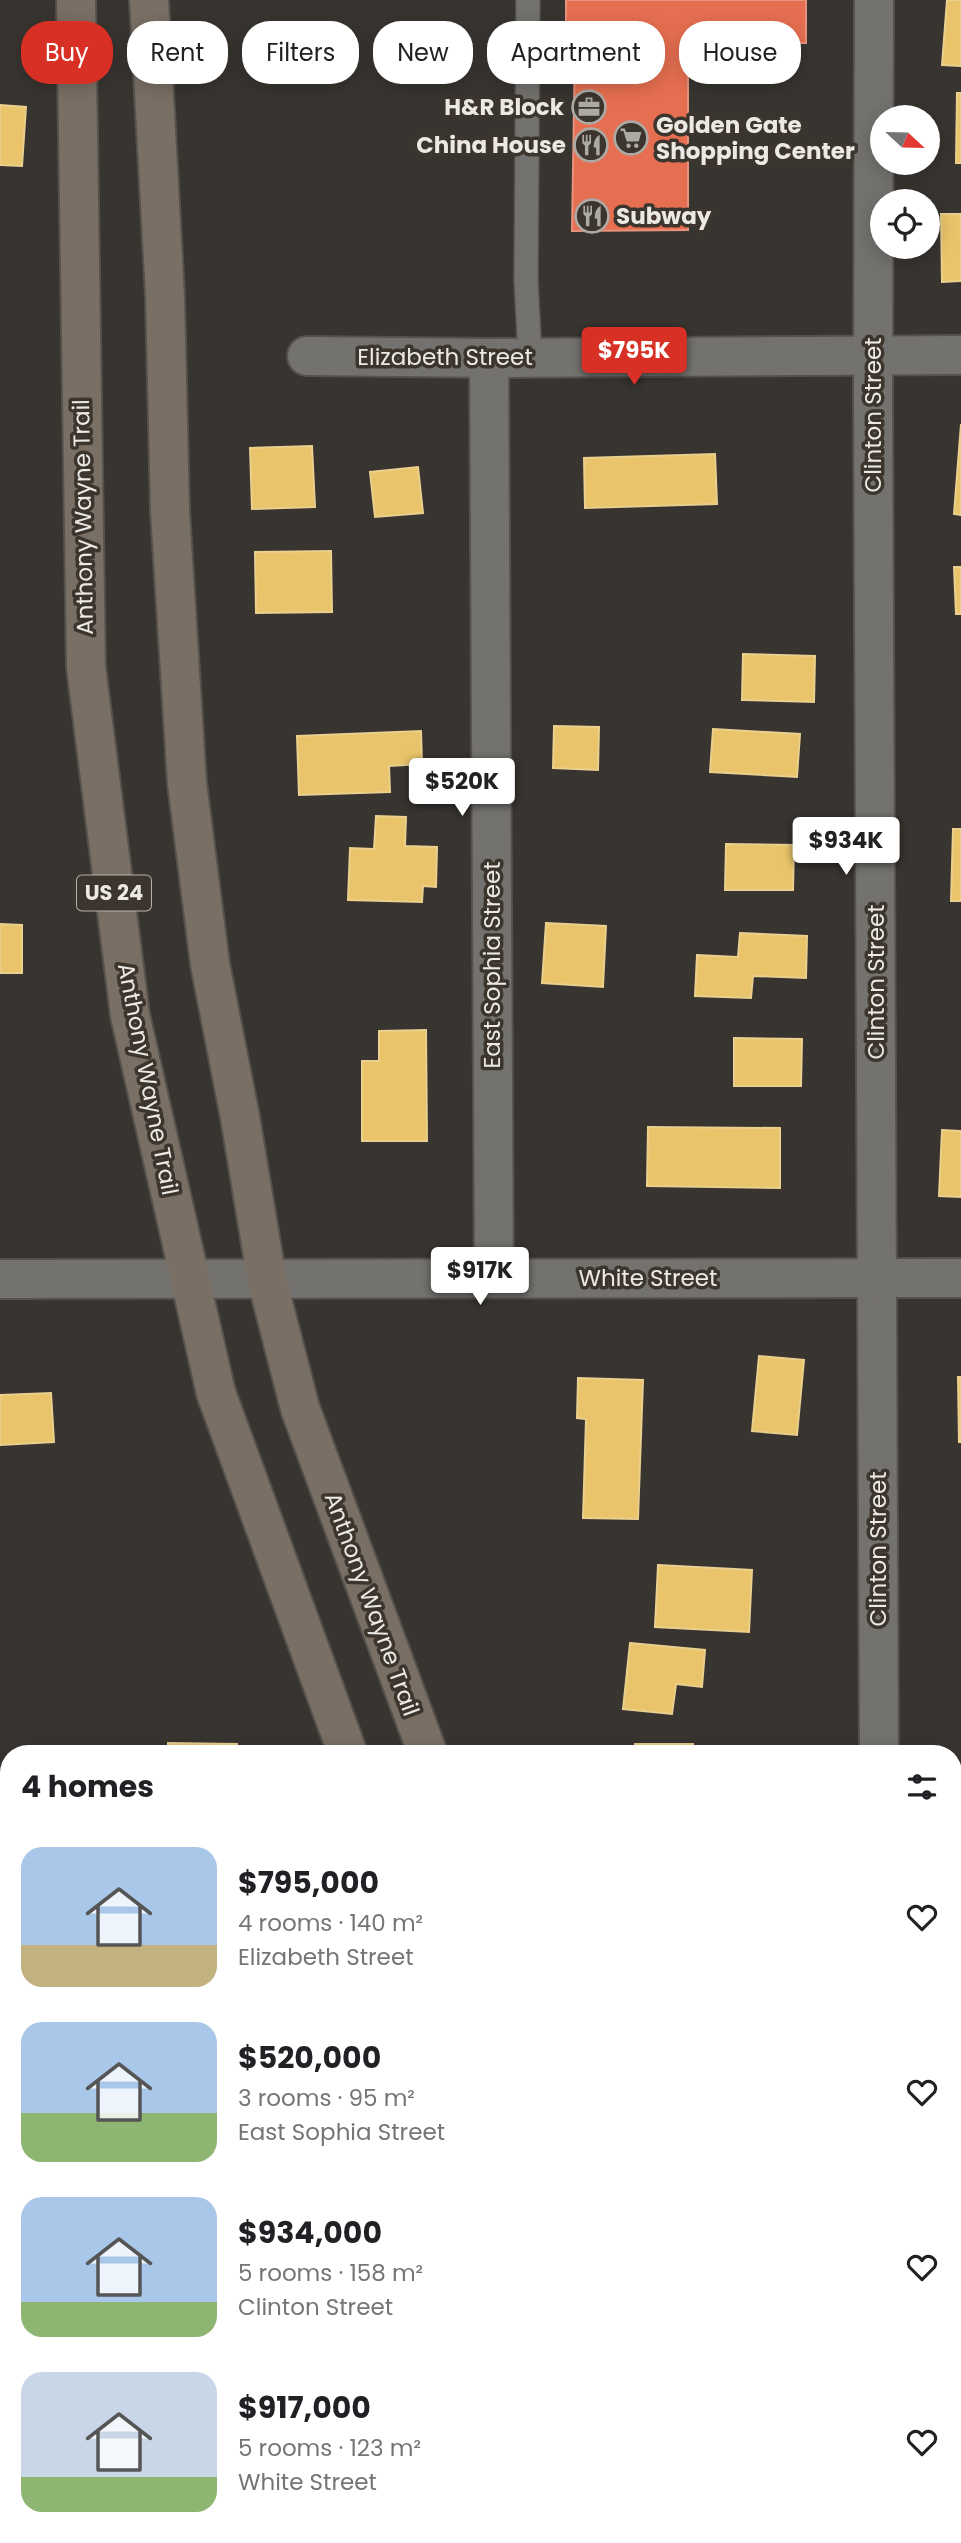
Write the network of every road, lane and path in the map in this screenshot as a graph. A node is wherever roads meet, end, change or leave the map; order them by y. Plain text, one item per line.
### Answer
1 (76, 0) edge
2 (149, 0) edge
3 (528, 0) edge
4 (874, 0) edge
5 (961, 355) edge
6 (307, 356) dead end
7 (873, 356) junction
8 (530, 357) junction
9 (489, 358) junction
10 (494, 1277) junction
11 (877, 1278) junction
12 (961, 1278) edge
13 (0, 1279) edge
14 (190, 1279) junction
15 (267, 1280) junction
16 (345, 1745) edge
17 (425, 1745) edge
18 (879, 1745) edge

1 - 14 highway, Anthony Wayne Trail / US 24
2 - 15 highway, Anthony Wayne Trail
3 - 8 lane
4 - 7 street, Clinton Street
5 - 7 street, Elizabeth Street
6 - 9 street, Elizabeth Street
7 - 8 street, Elizabeth Street
7 - 11 street, Clinton Street
8 - 9 street, Elizabeth Street
9 - 10 street, East Sophia Street
10 - 11 street, White Street
10 - 15 street, White Street
11 - 12 street, White Street
11 - 18 street, Clinton Street
13 - 14 street, White Street
14 - 15 street, White Street
14 - 16 highway, Anthony Wayne Trail / US 24
15 - 17 highway, Anthony Wayne Trail

